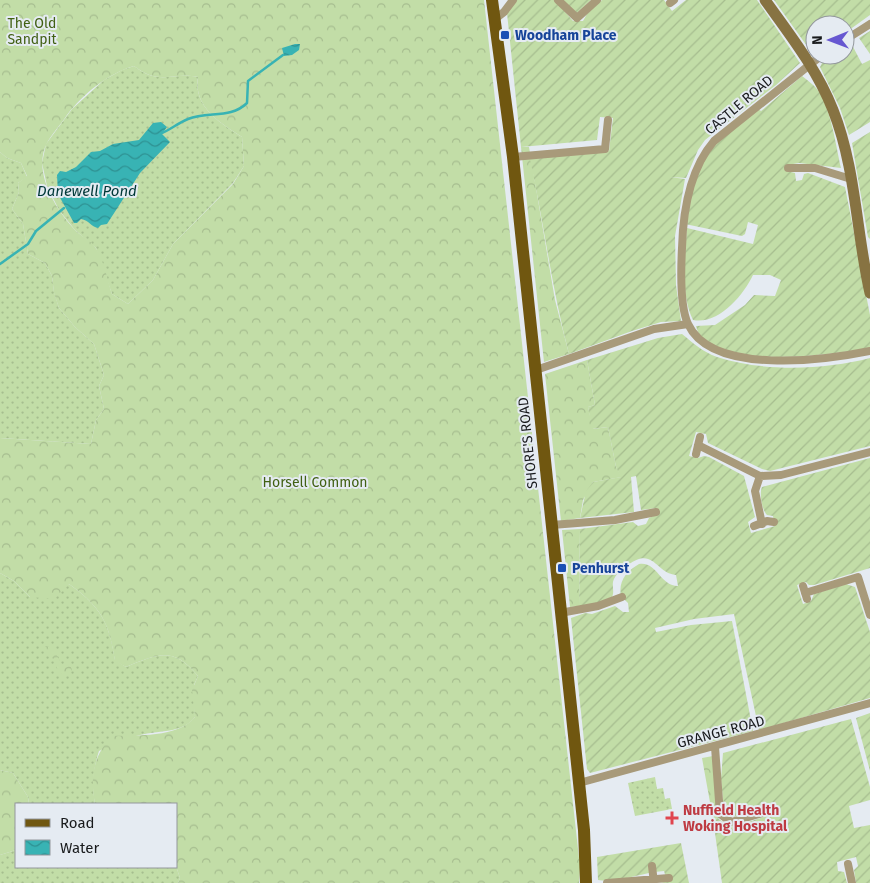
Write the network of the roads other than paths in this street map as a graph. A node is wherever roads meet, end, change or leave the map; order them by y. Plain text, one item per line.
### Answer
1 (492, 0) edge
2 (514, 0) edge
3 (558, 0) edge
4 (597, 0) edge
5 (765, 0) edge
6 (495, 19) junction
7 (870, 24) edge
8 (855, 34) edge
9 (805, 56) edge
10 (808, 65) edge
11 (811, 65) edge
12 (608, 120) dead end
13 (514, 157) junction
14 (788, 168) dead end
15 (851, 179) junction
16 (867, 253) edge
17 (870, 293) edge
18 (688, 324) junction
19 (870, 351) edge
20 (536, 370) junction
21 (870, 452) edge
22 (696, 454) dead end
23 (760, 476) junction
24 (656, 512) dead end
25 (774, 522) dead end
26 (552, 525) junction
27 (866, 574) dead end
28 (858, 577) junction
29 (805, 593) dead end
30 (622, 597) dead end
31 (560, 613) junction
32 (870, 614) edge
33 (870, 703) edge
34 (715, 747) junction
35 (579, 783) junction
36 (763, 813) dead end
37 (848, 864) dead end
38 (652, 866) dead end
39 (670, 878) dead end
40 (654, 881) edge
41 (586, 883) edge
42 (607, 883) edge
43 (852, 883) edge

1 - 6 main road, SHORE'S ROAD
2 - 6 street
3 - 4 street
5 - 9 street
6 - 13 main road, SHORE'S ROAD
7 - 8 street
10 - 18 street, CASTLE ROAD
11 - 15 street
12 - 13 street
13 - 20 main road, SHORE'S ROAD
14 - 15 street
15 - 16 street
16 - 17 street
18 - 19 street
18 - 20 street
20 - 26 main road, SHORE'S ROAD
21 - 23 street
22 - 23 street
23 - 25 street
24 - 26 street
26 - 31 main road, SHORE'S ROAD
27 - 28 street
28 - 29 street
28 - 32 street
30 - 31 street
31 - 35 main road, SHORE'S ROAD
33 - 34 street, GRANGE ROAD
34 - 35 street, GRANGE ROAD
34 - 36 street
35 - 41 main road, SHORE'S ROAD
37 - 43 street
38 - 40 street
39 - 40 street
40 - 42 street

